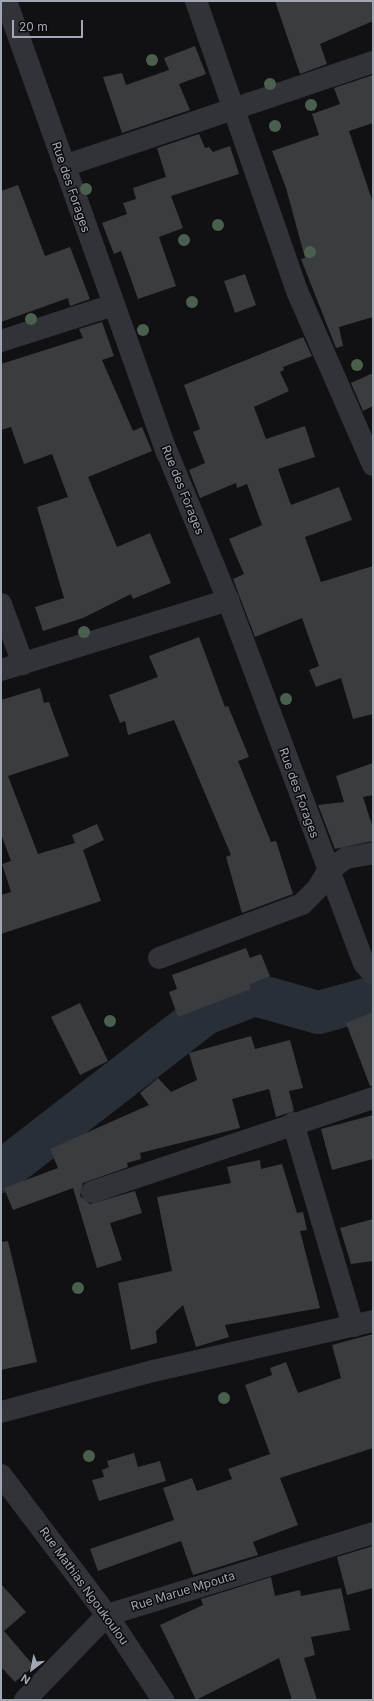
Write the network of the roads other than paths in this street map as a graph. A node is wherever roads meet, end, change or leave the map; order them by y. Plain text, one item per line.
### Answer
1 (6, 1) edge
2 (196, 1) edge
3 (373, 62) edge
4 (234, 110) junction
5 (64, 166) junction
6 (113, 305) junction
7 (1, 342) edge
8 (373, 464) edge
9 (228, 600) junction
10 (1, 604) edge
11 (23, 664) junction
12 (1, 670) edge
13 (373, 853) edge
14 (328, 871) junction
15 (159, 958) dead end
16 (373, 974) edge
17 (373, 1098) edge
18 (293, 1123) junction
19 (92, 1192) dead end
20 (363, 1323) edge
21 (1, 1412) edge
22 (1, 1475) edge
23 (373, 1533) edge
24 (107, 1615) junction
25 (25, 1700) edge
26 (163, 1700) edge

1 - 5 street, Rue des Forages
2 - 4 street
3 - 4 street
4 - 5 street
4 - 8 street
5 - 6 street, Rue des Forages
6 - 7 street
6 - 9 street, Rue des Forages
9 - 11 street
9 - 14 street, Rue des Forages
10 - 11 street
11 - 12 street
13 - 14 street
14 - 15 street
14 - 16 street, Rue des Forages
17 - 18 street
18 - 19 street
18 - 20 street
20 - 21 street
22 - 24 street, Rue Mathias Ngoukoulou
23 - 24 street, Rue Marue Mpouta
24 - 25 street, Rue Marue Mpouta
24 - 26 street, Rue Mathias Ngoukoulou

